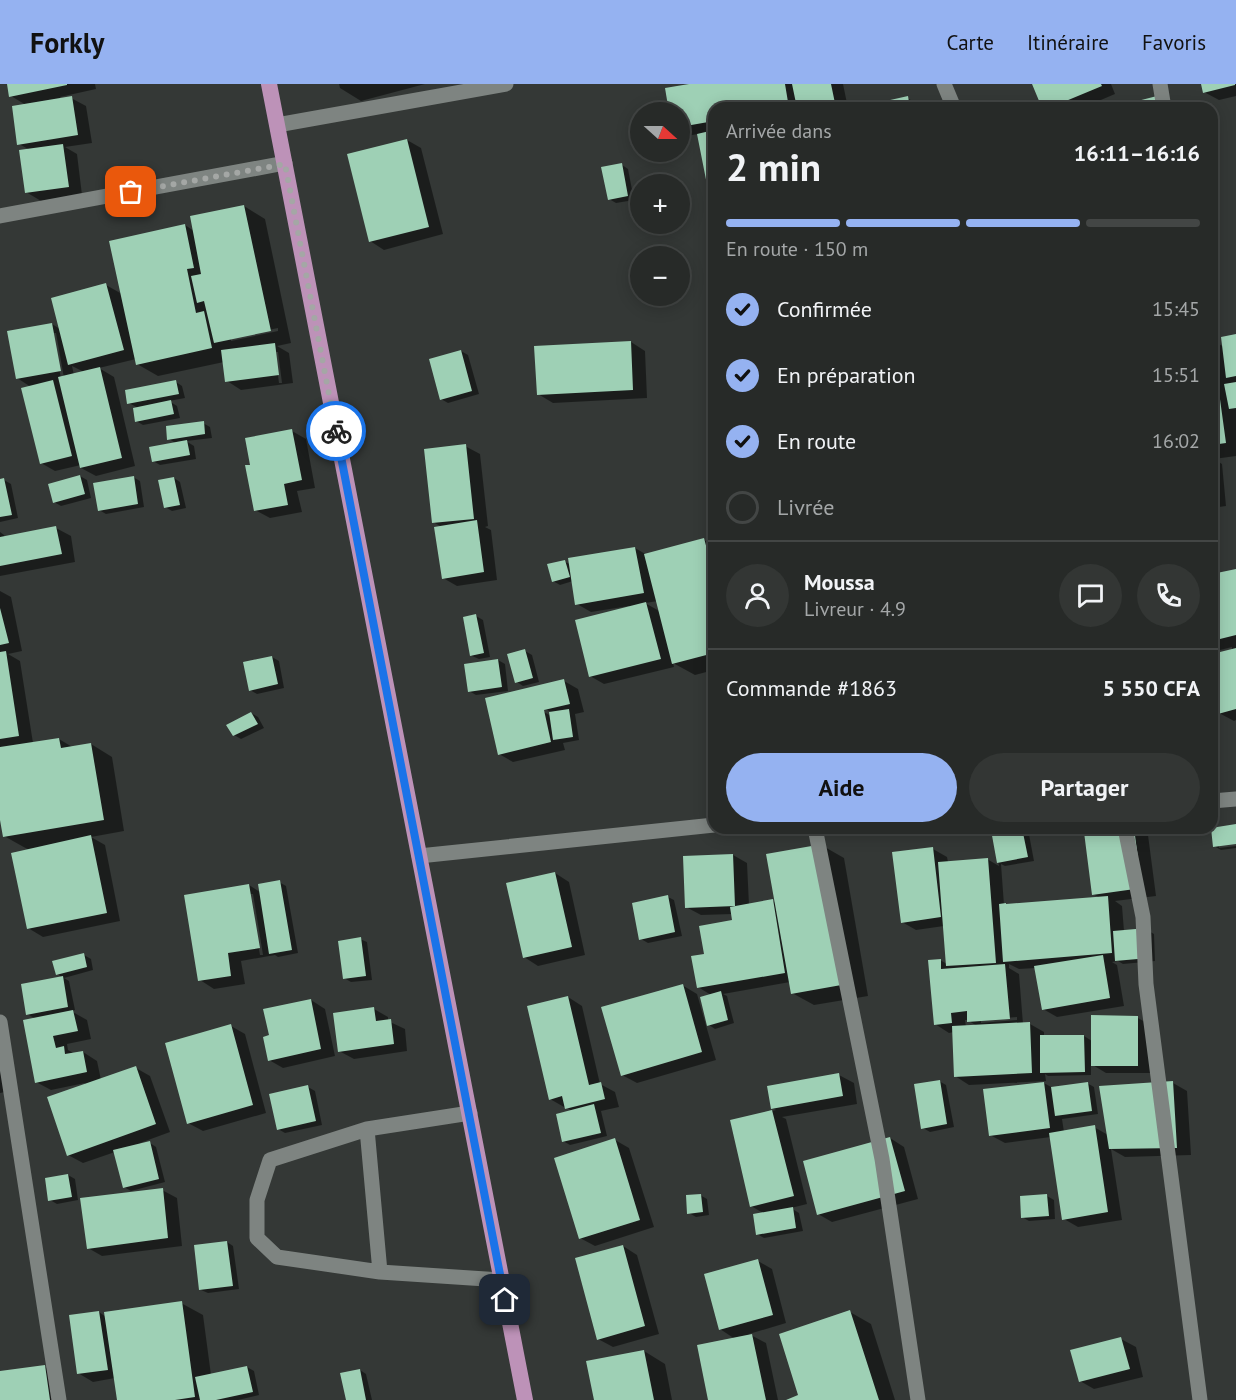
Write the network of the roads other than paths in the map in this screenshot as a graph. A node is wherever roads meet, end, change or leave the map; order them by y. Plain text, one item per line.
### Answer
1 (269, 84) edge
2 (506, 84) edge
3 (944, 84) edge
4 (1160, 84) edge
5 (952, 102) edge
6 (1163, 102) edge
7 (277, 125) junction
8 (285, 164) junction
9 (0, 216) edge
10 (1236, 799) edge
11 (1218, 800) edge
12 (708, 826) edge
13 (815, 834) edge
14 (1126, 834) edge
15 (419, 856) junction
16 (0, 1022) edge
17 (470, 1113) junction
18 (367, 1129) junction
19 (380, 1272) junction
20 (501, 1280) junction
21 (59, 1400) edge
22 (525, 1400) edge
23 (918, 1400) edge
24 (1200, 1400) edge

1 - 7 highway
2 - 7 street
3 - 5 street
4 - 6 street
7 - 8 highway
8 - 9 street
8 - 15 highway
10 - 11 street
12 - 15 street
13 - 23 street
14 - 24 street
15 - 17 highway
16 - 21 street
17 - 18 street
17 - 20 highway
18 - 19 street
18 - 19 street
19 - 20 street
20 - 22 highway

